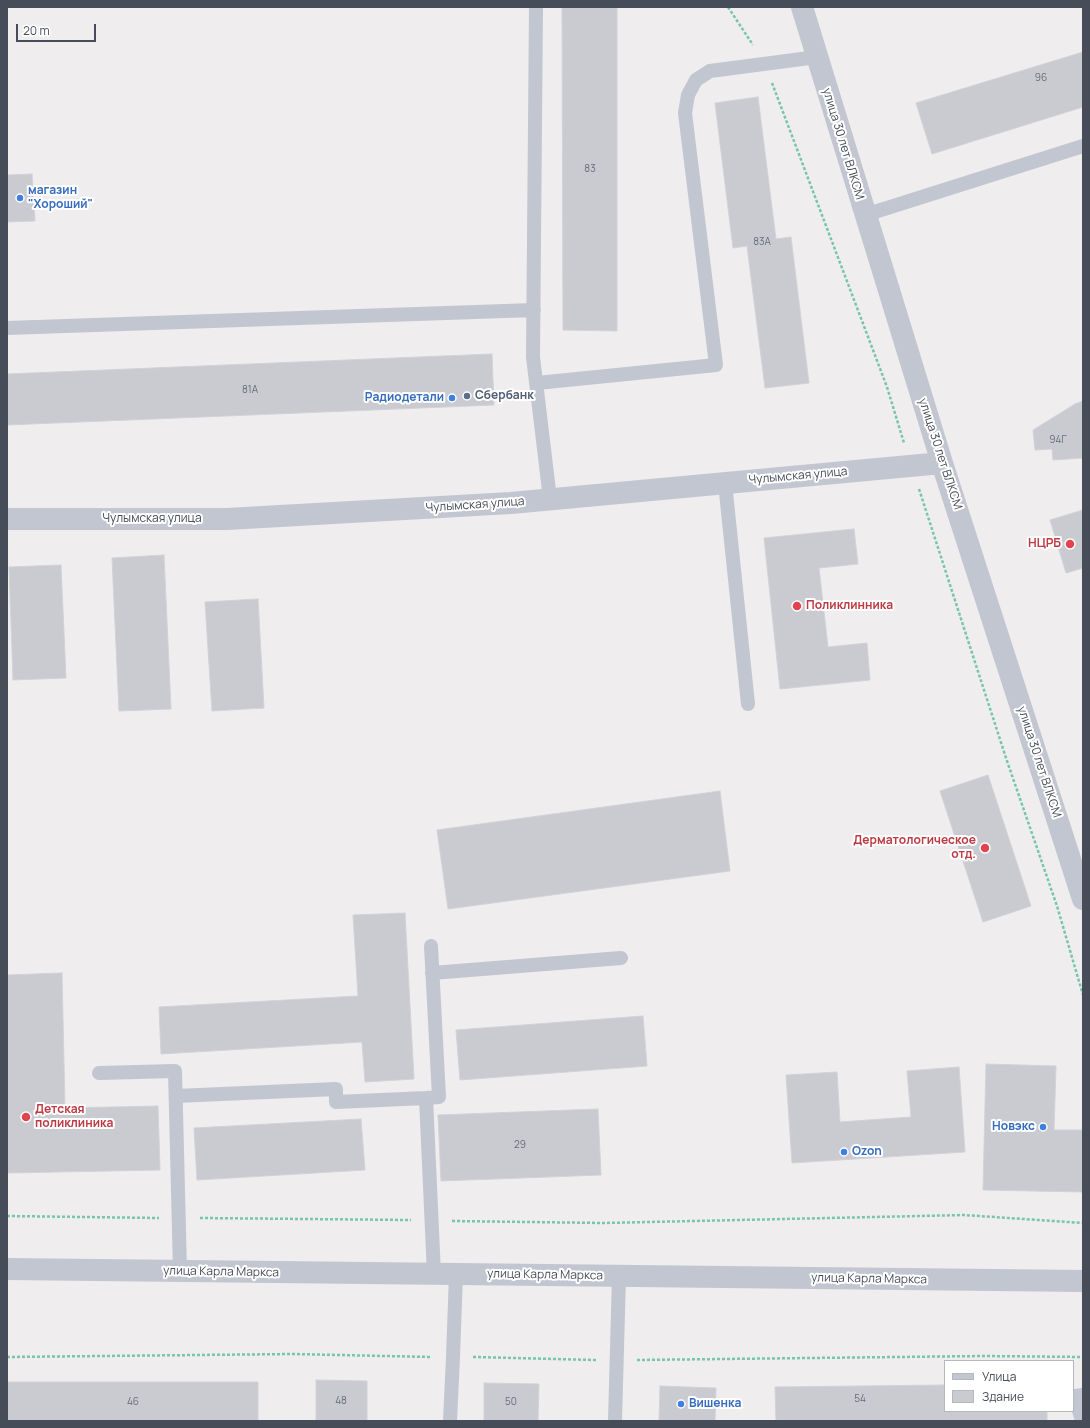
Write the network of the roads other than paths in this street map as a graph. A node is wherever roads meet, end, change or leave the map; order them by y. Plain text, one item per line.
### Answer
1 (536, 7) edge
2 (802, 7) edge
3 (817, 57) junction
4 (1083, 146) edge
5 (865, 215) junction
6 (534, 310) junction
7 (7, 328) edge
8 (537, 384) junction
9 (942, 463) junction
10 (725, 483) junction
11 (550, 499) junction
12 (7, 519) edge
13 (748, 704) dead end
14 (1083, 898) edge
15 (431, 946) dead end
16 (621, 958) dead end
17 (432, 973) junction
18 (99, 1073) dead end
19 (176, 1096) junction
20 (426, 1098) junction
21 (7, 1269) edge
22 (180, 1271) junction
23 (434, 1274) junction
24 (456, 1274) junction
25 (619, 1276) junction
26 (1083, 1281) edge
27 (1083, 1395) edge
28 (450, 1421) edge
29 (615, 1421) edge
30 (1082, 1421) edge

1 - 6 lane
2 - 3 street, улица 30 лет ВЛКСМ
3 - 5 street, улица 30 лет ВЛКСМ
3 - 8 lane
4 - 5 lane
5 - 9 street, улица 30 лет ВЛКСМ
6 - 7 lane
6 - 8 lane
8 - 11 lane
9 - 10 street, Чулымская улица
9 - 14 street, улица 30 лет ВЛКСМ
10 - 11 street, Чулымская улица
10 - 13 lane
11 - 12 street, Чулымская улица
15 - 17 lane
16 - 17 lane
17 - 20 lane
18 - 19 lane
19 - 20 lane
19 - 22 lane
20 - 23 lane
21 - 22 street, улица Карла Маркса
22 - 23 street, улица Карла Маркса
23 - 24 street, улица Карла Маркса
24 - 25 street, улица Карла Маркса
24 - 28 lane
25 - 26 street, улица Карла Маркса
25 - 29 lane
27 - 30 lane

